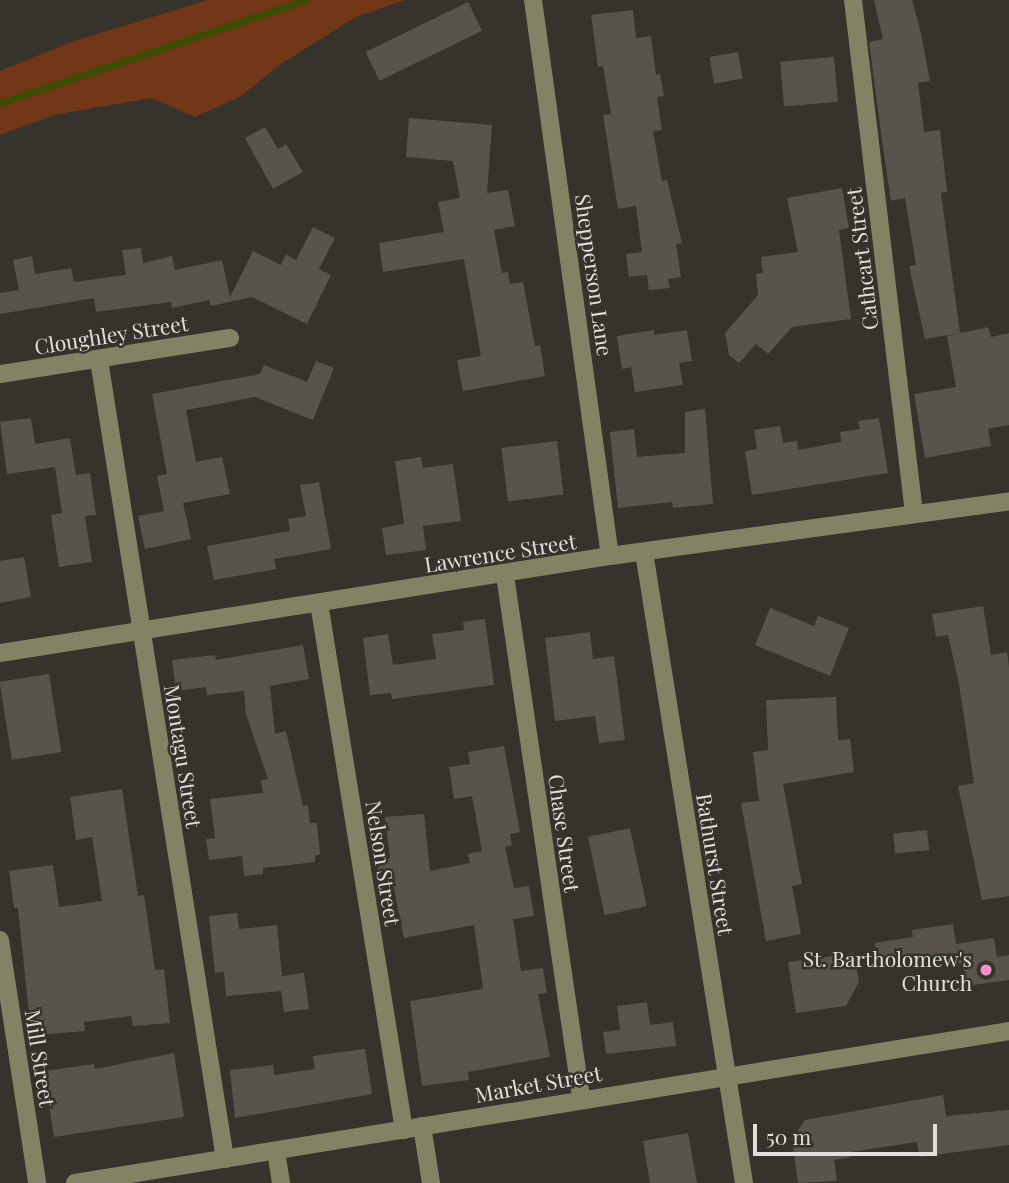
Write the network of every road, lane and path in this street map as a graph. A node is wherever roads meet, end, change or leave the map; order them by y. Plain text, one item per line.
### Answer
1 (533, 0) edge
2 (853, 0) edge
3 (230, 338) dead end
4 (99, 360) junction
5 (0, 374) edge
6 (1009, 501) edge
7 (914, 513) junction
8 (644, 552) junction
9 (610, 556) junction
10 (505, 575) junction
11 (319, 603) junction
12 (141, 632) junction
13 (0, 653) edge
14 (0, 940) edge
15 (1009, 1031) edge
16 (726, 1075) junction
17 (581, 1097) junction
18 (413, 1128) junction
19 (276, 1151) junction
20 (225, 1159) junction
21 (37, 1183) edge
22 (75, 1183) edge
23 (281, 1183) edge
24 (431, 1183) edge
25 (744, 1183) edge

1 - 9 street, Shepperson Lane
2 - 7 street, Cathcart Street
3 - 4 street, Cloughley Street
4 - 5 street, Cloughley Street
4 - 12 street, Montagu Street
6 - 7 street, Lawrence Street
7 - 8 street, Lawrence Street
8 - 9 street, Lawrence Street
8 - 16 street, Bathurst Street
9 - 10 street, Lawrence Street
10 - 11 street, Lawrence Street
10 - 17 street, Chase Street
11 - 12 street, Lawrence Street
11 - 18 street, Nelson Street
12 - 13 street, Lawrence Street
12 - 20 street, Montagu Street
14 - 21 street, Mill Street
15 - 16 street, Market Street
16 - 17 street, Market Street
16 - 25 street, Bathurst Street
17 - 18 street, Market Street
18 - 19 street, Market Street
18 - 24 street, Nelson Street
19 - 20 street, Market Street
19 - 23 street
20 - 22 street, Market Street

